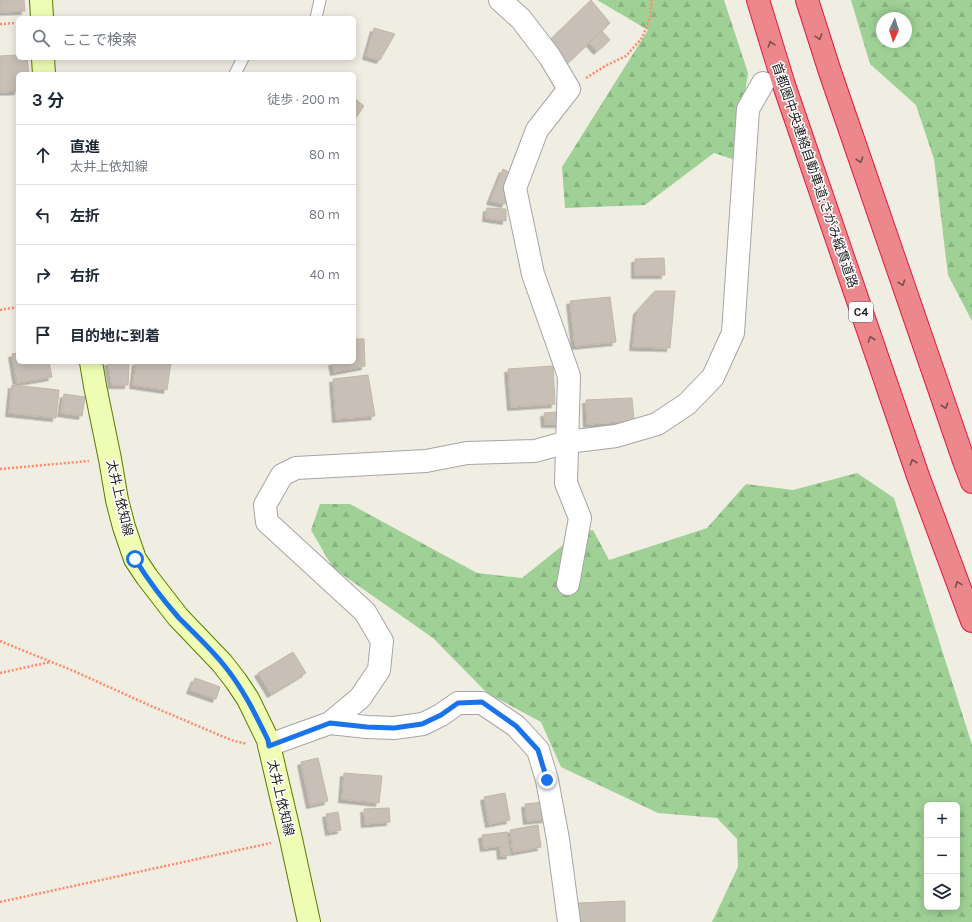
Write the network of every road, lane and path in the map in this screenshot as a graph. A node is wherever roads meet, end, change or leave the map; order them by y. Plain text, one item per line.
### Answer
1 (41, 0) edge
2 (320, 0) edge
3 (500, 0) edge
4 (652, 0) edge
5 (758, 0) edge
6 (807, 0) edge
7 (42, 16) edge
8 (316, 16) edge
9 (16, 23) edge
10 (0, 24) edge
11 (43, 60) edge
12 (242, 60) edge
13 (44, 72) edge
14 (236, 72) edge
15 (763, 83) dead end
16 (569, 89) junction
17 (16, 307) edge
18 (0, 310) edge
19 (91, 364) edge
20 (567, 442) junction
21 (110, 459) junction
22 (0, 469) edge
23 (972, 482) edge
24 (568, 584) dead end
25 (972, 621) edge
26 (0, 641) edge
27 (51, 662) junction
28 (0, 673) edge
29 (330, 723) junction
30 (269, 743) junction
31 (291, 839) junction
32 (0, 902) edge
33 (309, 922) edge
34 (569, 922) edge

1 - 7 main road
2 - 8 lane
3 - 16 street
4 - 16 path
25 -> 5 highway, 首都圏中央連絡自動車道;さがみ縦貫道路 / C4
6 -> 23 highway
9 - 10 path
11 - 13 main road
12 - 14 lane
15 - 20 street
16 - 20 street
17 - 18 path
19 - 21 main road, 太井上依知線
20 - 24 street
20 - 29 street
21 - 22 path
21 - 30 main road, 太井上依知線
26 - 27 path
27 - 28 path
27 - 30 path
29 - 30 street
29 - 34 street
30 - 31 main road, 太井上依知線
31 - 32 path
31 - 33 main road, 太井上依知線

